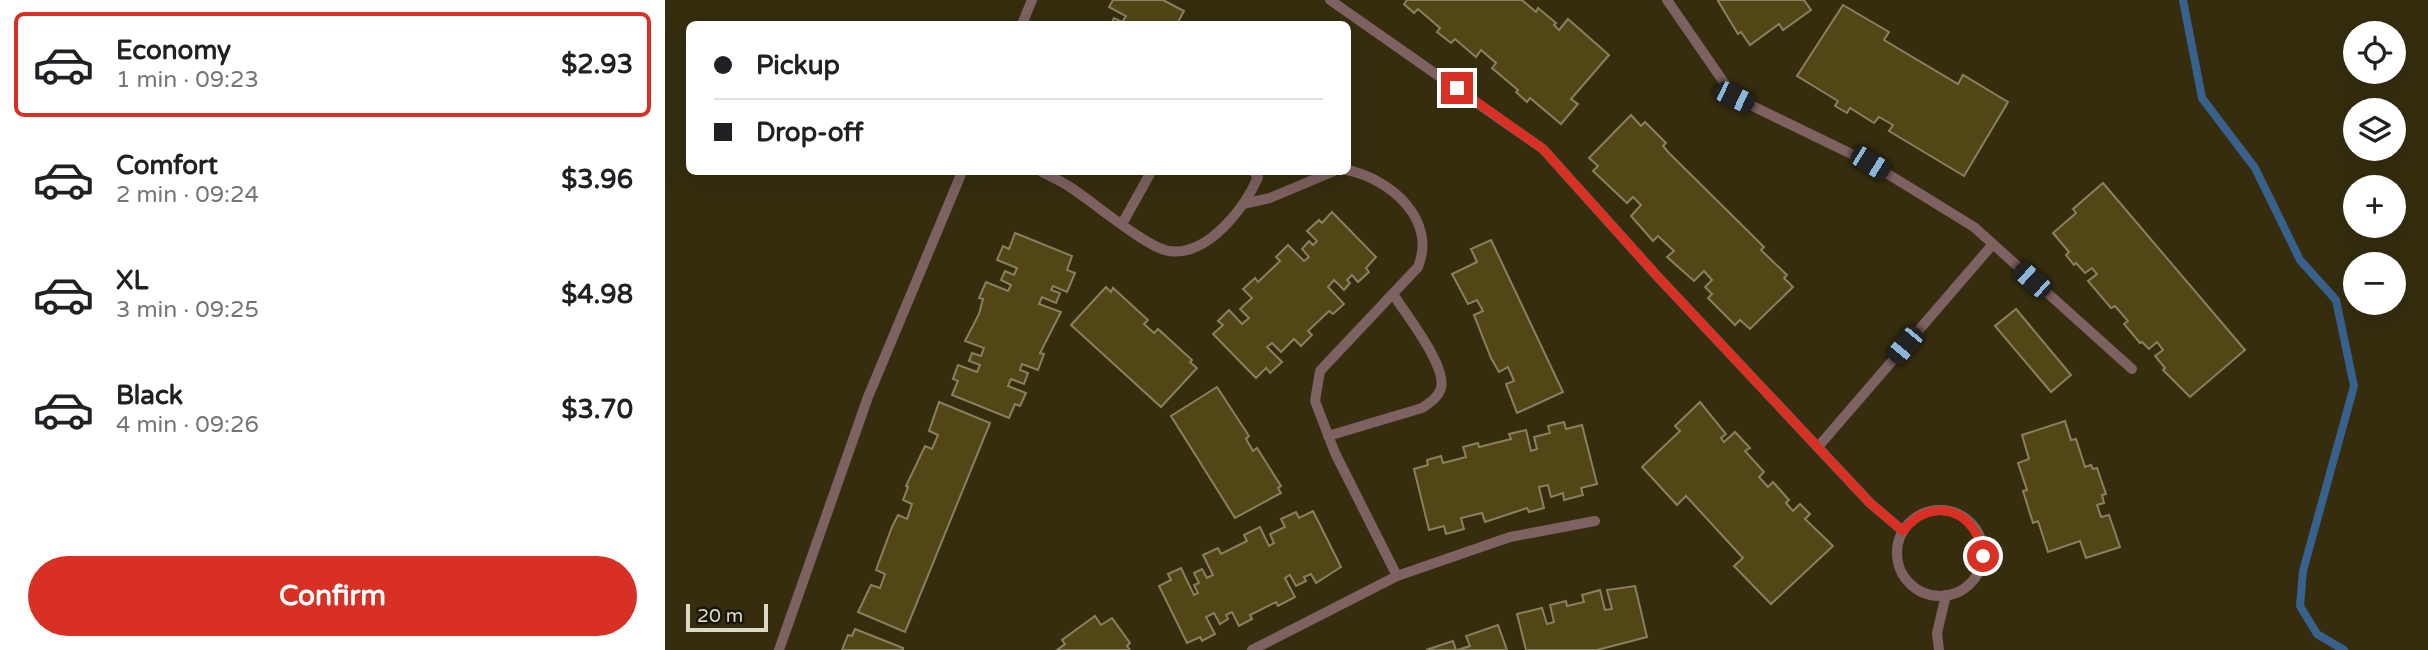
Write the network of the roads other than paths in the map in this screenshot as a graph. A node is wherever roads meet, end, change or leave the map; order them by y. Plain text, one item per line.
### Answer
1 (1032, 0) edge
2 (1330, 0) edge
3 (1667, 0) edge
4 (1023, 21) edge
5 (1351, 171) edge
6 (961, 175) edge
7 (1048, 175) edge
8 (1148, 175) edge
9 (1256, 175) edge
10 (1325, 175) edge
11 (1243, 204) junction
12 (1122, 224) junction
13 (1993, 244) junction
14 (1393, 294) junction
15 (2132, 369) dead end
16 (1328, 436) junction
17 (1818, 446) junction
18 (1595, 521) dead end
19 (1903, 531) junction
20 (1397, 576) junction
21 (1946, 595) junction
22 (779, 650) edge
23 (1252, 650) edge
24 (1939, 650) edge

1 - 4 lane
2 - 17 lane
3 - 13 lane
5 - 14 lane
6 - 22 lane
7 - 12 lane
8 - 12 lane
9 - 11 lane
10 - 11 lane
11 - 12 lane
13 - 15 lane
13 - 17 lane
14 - 16 lane
14 - 16 lane
16 - 20 lane
17 - 19 lane
18 - 20 lane
19 - 21 lane
19 - 21 lane
20 - 23 lane
21 - 24 lane

